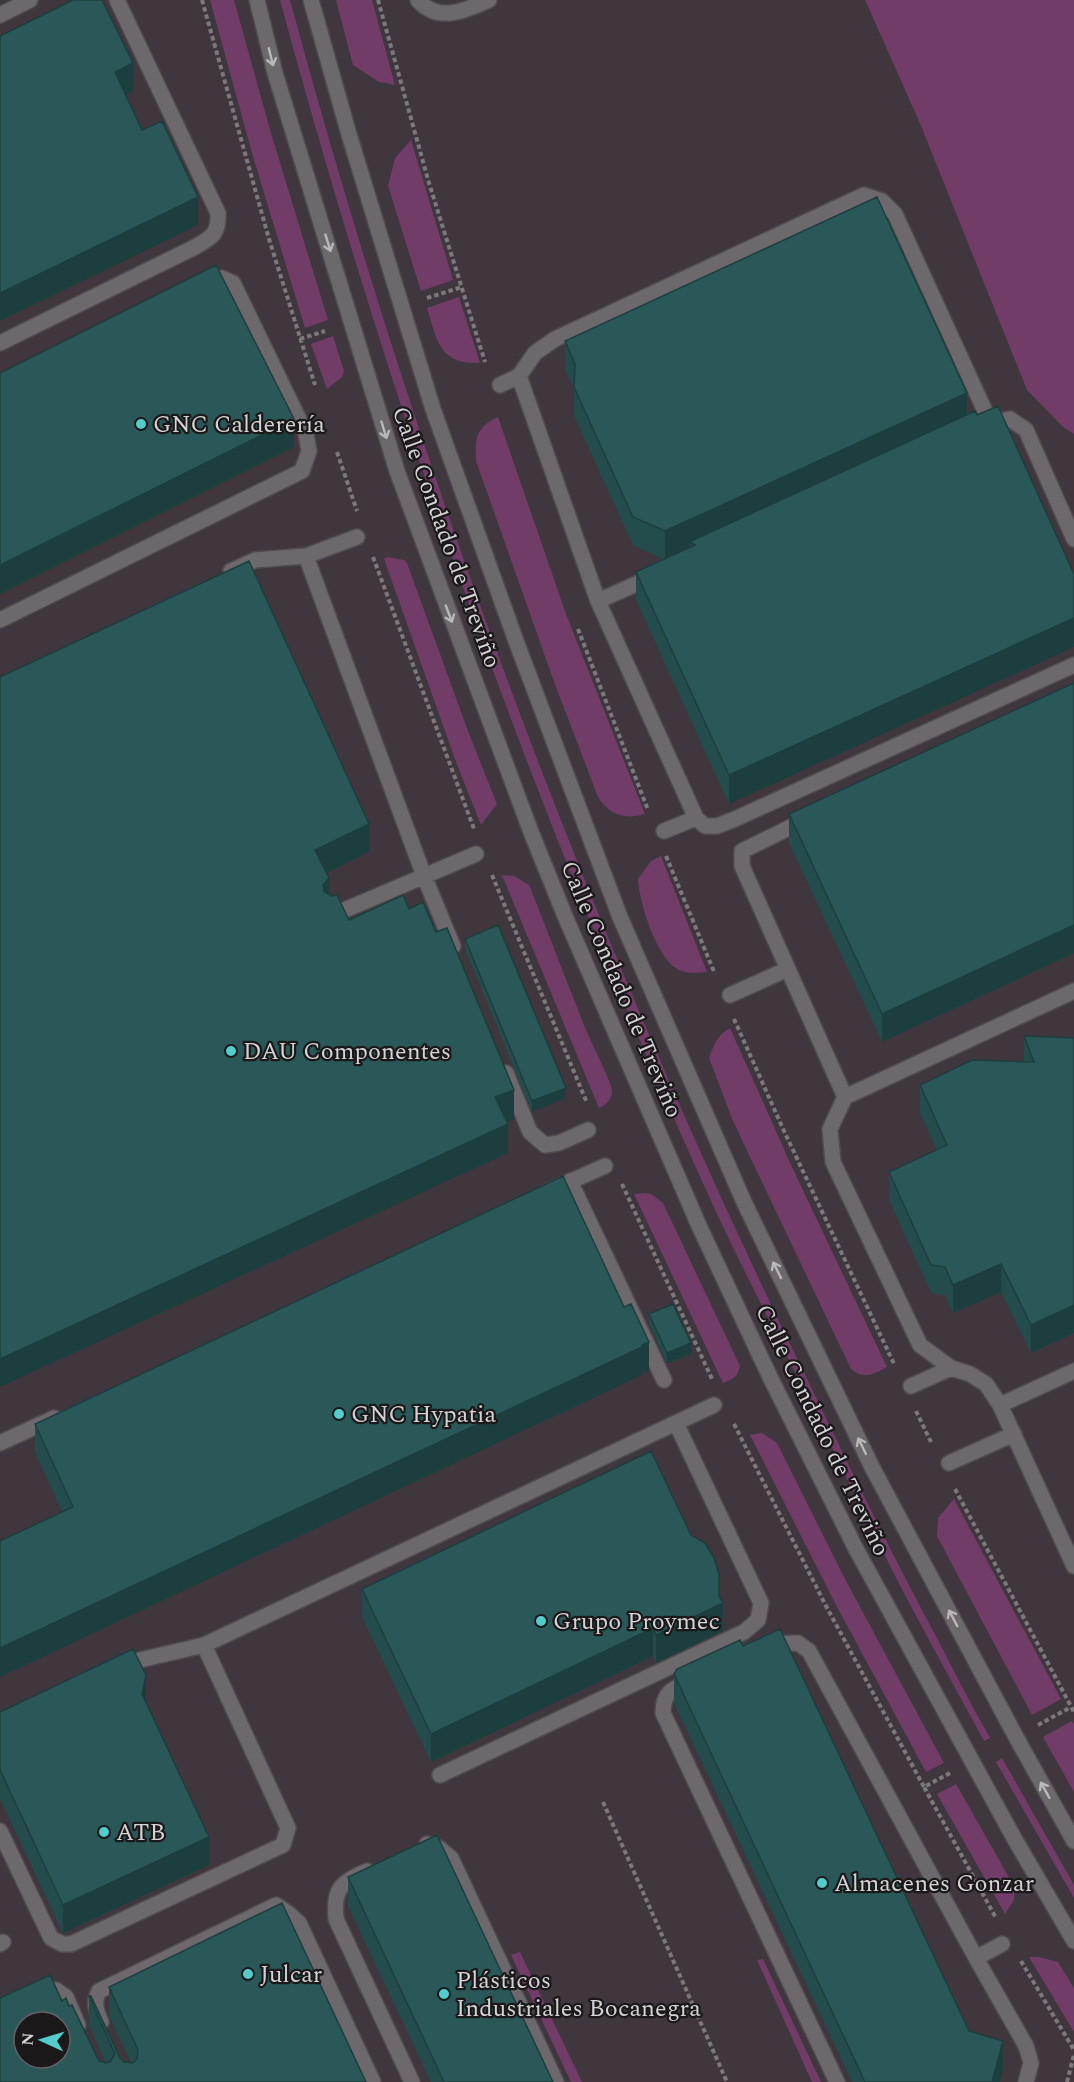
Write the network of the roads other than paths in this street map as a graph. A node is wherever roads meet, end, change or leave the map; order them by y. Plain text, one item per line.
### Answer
1 (30, 0) edge
2 (117, 0) edge
3 (257, 0) edge
4 (311, 0) edge
5 (418, 0) edge
6 (489, 0) edge
7 (0, 15) edge
8 (196, 285) edge
9 (0, 343) edge
10 (519, 376) junction
11 (500, 385) dead end
12 (990, 422) junction
13 (968, 432) edge
14 (357, 537) dead end
15 (1074, 539) edge
16 (306, 556) junction
17 (663, 571) edge
18 (213, 580) edge
19 (598, 601) junction
20 (0, 620) edge
21 (1074, 665) edge
22 (816, 815) edge
23 (696, 818) junction
24 (664, 831) dead end
25 (476, 855) dead end
26 (424, 876) junction
27 (333, 915) edge
28 (460, 961) edge
29 (788, 969) junction
30 (1074, 992) edge
31 (730, 995) dead end
32 (500, 1058) edge
33 (845, 1097) junction
34 (588, 1130) dead end
35 (605, 1166) dead end
36 (570, 1181) junction
37 (534, 1198) edge
38 (951, 1368) junction
39 (1074, 1371) edge
40 (664, 1380) dead end
41 (911, 1386) dead end
42 (714, 1405) dead end
43 (1000, 1405) junction
44 (65, 1413) edge
45 (676, 1424) junction
46 (1014, 1434) junction
47 (0, 1443) edge
48 (949, 1463) dead end
49 (1074, 1566) edge
50 (204, 1645) junction
51 (749, 1653) edge
52 (709, 1672) edge
53 (110, 1674) edge
54 (440, 1775) dead end
55 (0, 1832) edge
56 (1074, 1841) edge
57 (417, 1848) edge
58 (378, 1866) edge
59 (1074, 1941) edge
60 (1002, 1944) dead end
61 (976, 1958) junction
62 (27, 1996) edge
63 (85, 2040) edge
64 (109, 2041) edge
65 (373, 2082) edge
66 (412, 2082) edge
67 (556, 2082) edge
68 (837, 2082) edge
69 (1026, 2082) edge

1 - 7 street
2 - 9 street
3 -> 59 street, Calle Condado de Treviño
56 -> 4 street, Calle Condado de Treviño
5 - 6 street
8 - 20 street
10 - 11 street
10 - 12 street
10 - 19 street
12 - 13 street
12 - 15 street
14 - 16 street
16 - 18 street
16 - 26 street
17 - 19 street
19 - 23 street
21 - 23 street
22 - 29 street
23 - 24 street
25 - 26 street
26 - 27 street
26 - 28 street
29 - 31 street
29 - 33 street
30 - 33 street
32 - 34 street
33 - 38 street
35 - 36 street
36 - 37 street
36 - 40 street
38 - 41 street
38 - 43 street
39 - 43 street
42 - 45 street
43 - 46 street
44 - 47 street
45 - 50 street
45 - 54 street
46 - 48 street
46 - 49 street
50 - 53 street
50 - 55 street
51 - 61 street
52 - 68 street
57 - 67 street
58 - 66 street
60 - 61 street
61 - 69 street
62 - 63 street
64 - 65 street

